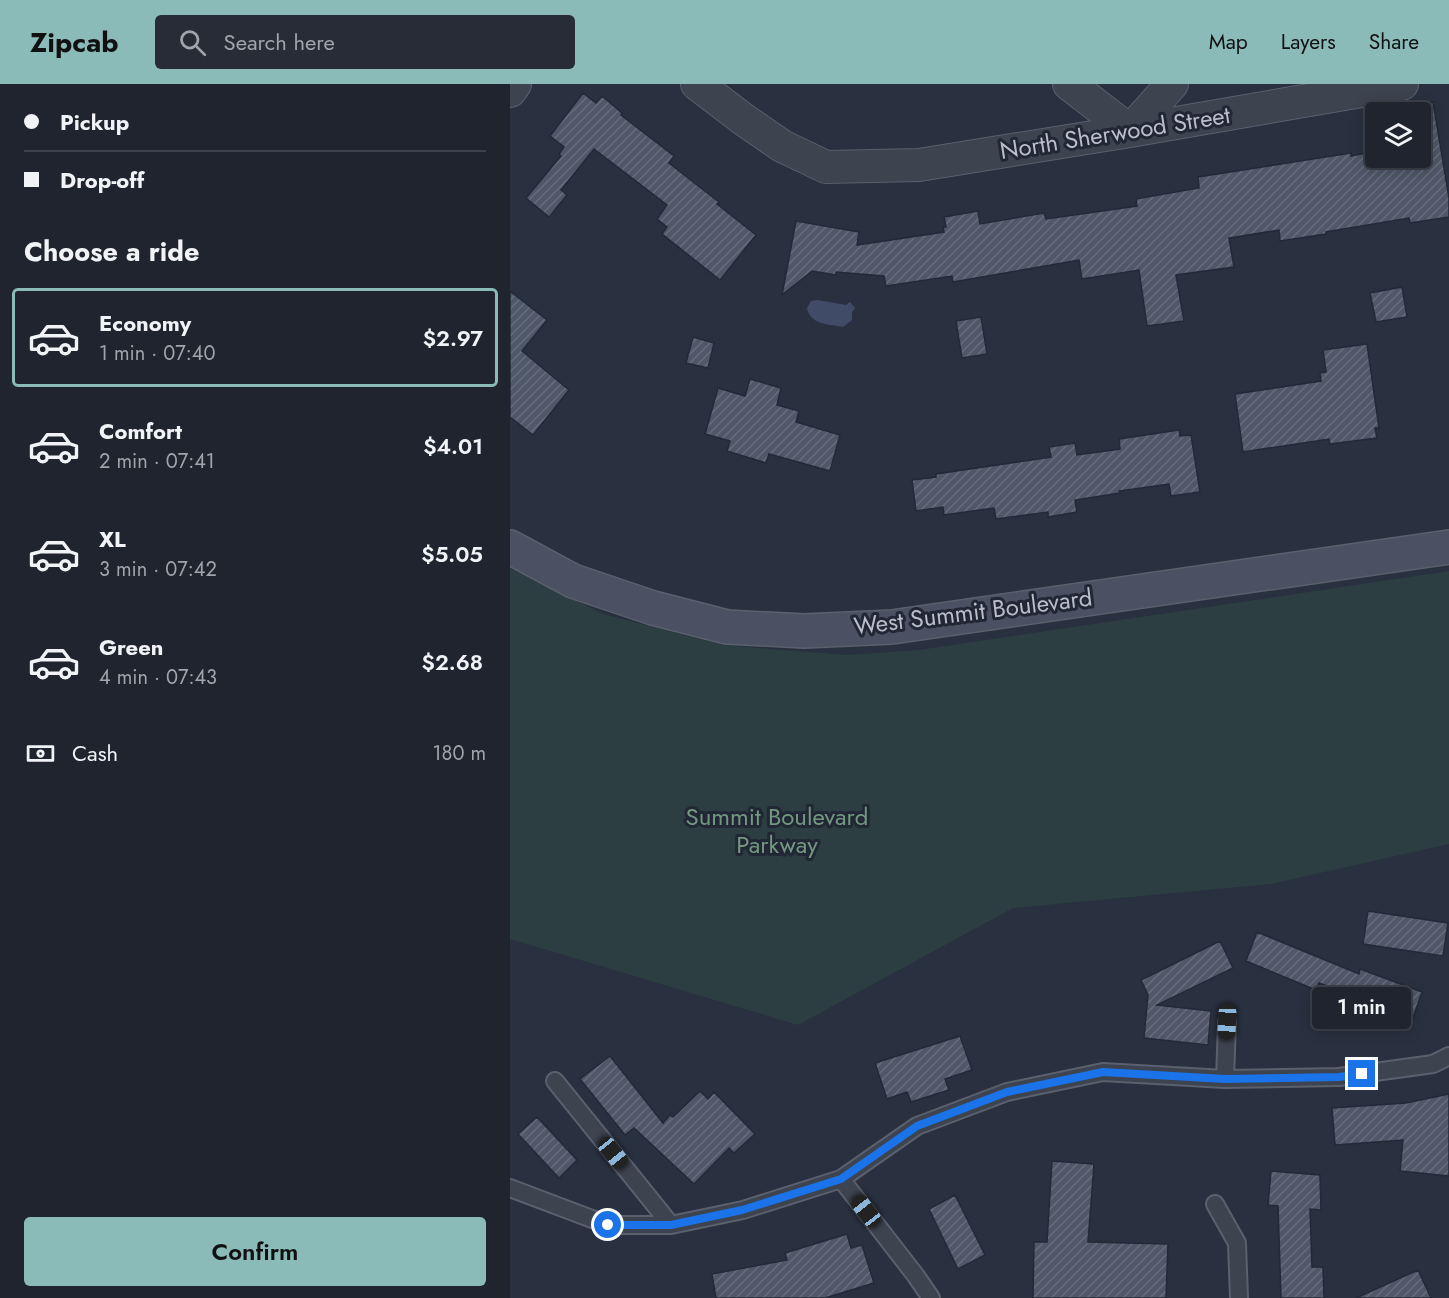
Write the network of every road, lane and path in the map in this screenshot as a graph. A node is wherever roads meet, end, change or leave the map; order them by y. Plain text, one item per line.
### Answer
1 (515, 84) edge
2 (698, 84) edge
3 (1069, 84) edge
4 (1172, 84) edge
5 (1402, 84) edge
6 (510, 91) edge
7 (1130, 131) junction
8 (510, 547) edge
9 (1449, 547) edge
10 (1227, 1022) dead end
11 (1449, 1056) edge
12 (1225, 1079) junction
13 (555, 1081) dead end
14 (841, 1179) junction
15 (510, 1188) edge
16 (1215, 1204) dead end
17 (671, 1225) junction
18 (931, 1298) edge
19 (1239, 1298) edge

1 - 6 street
2 - 7 street, North Sherwood Street
3 - 7 street
4 - 7 street
5 - 7 street, North Sherwood Street
8 - 9 street, West Summit Boulevard
10 - 12 lane
11 - 12 lane
12 - 14 lane
13 - 17 lane
14 - 17 lane
14 - 18 lane
15 - 17 lane
16 - 19 lane

